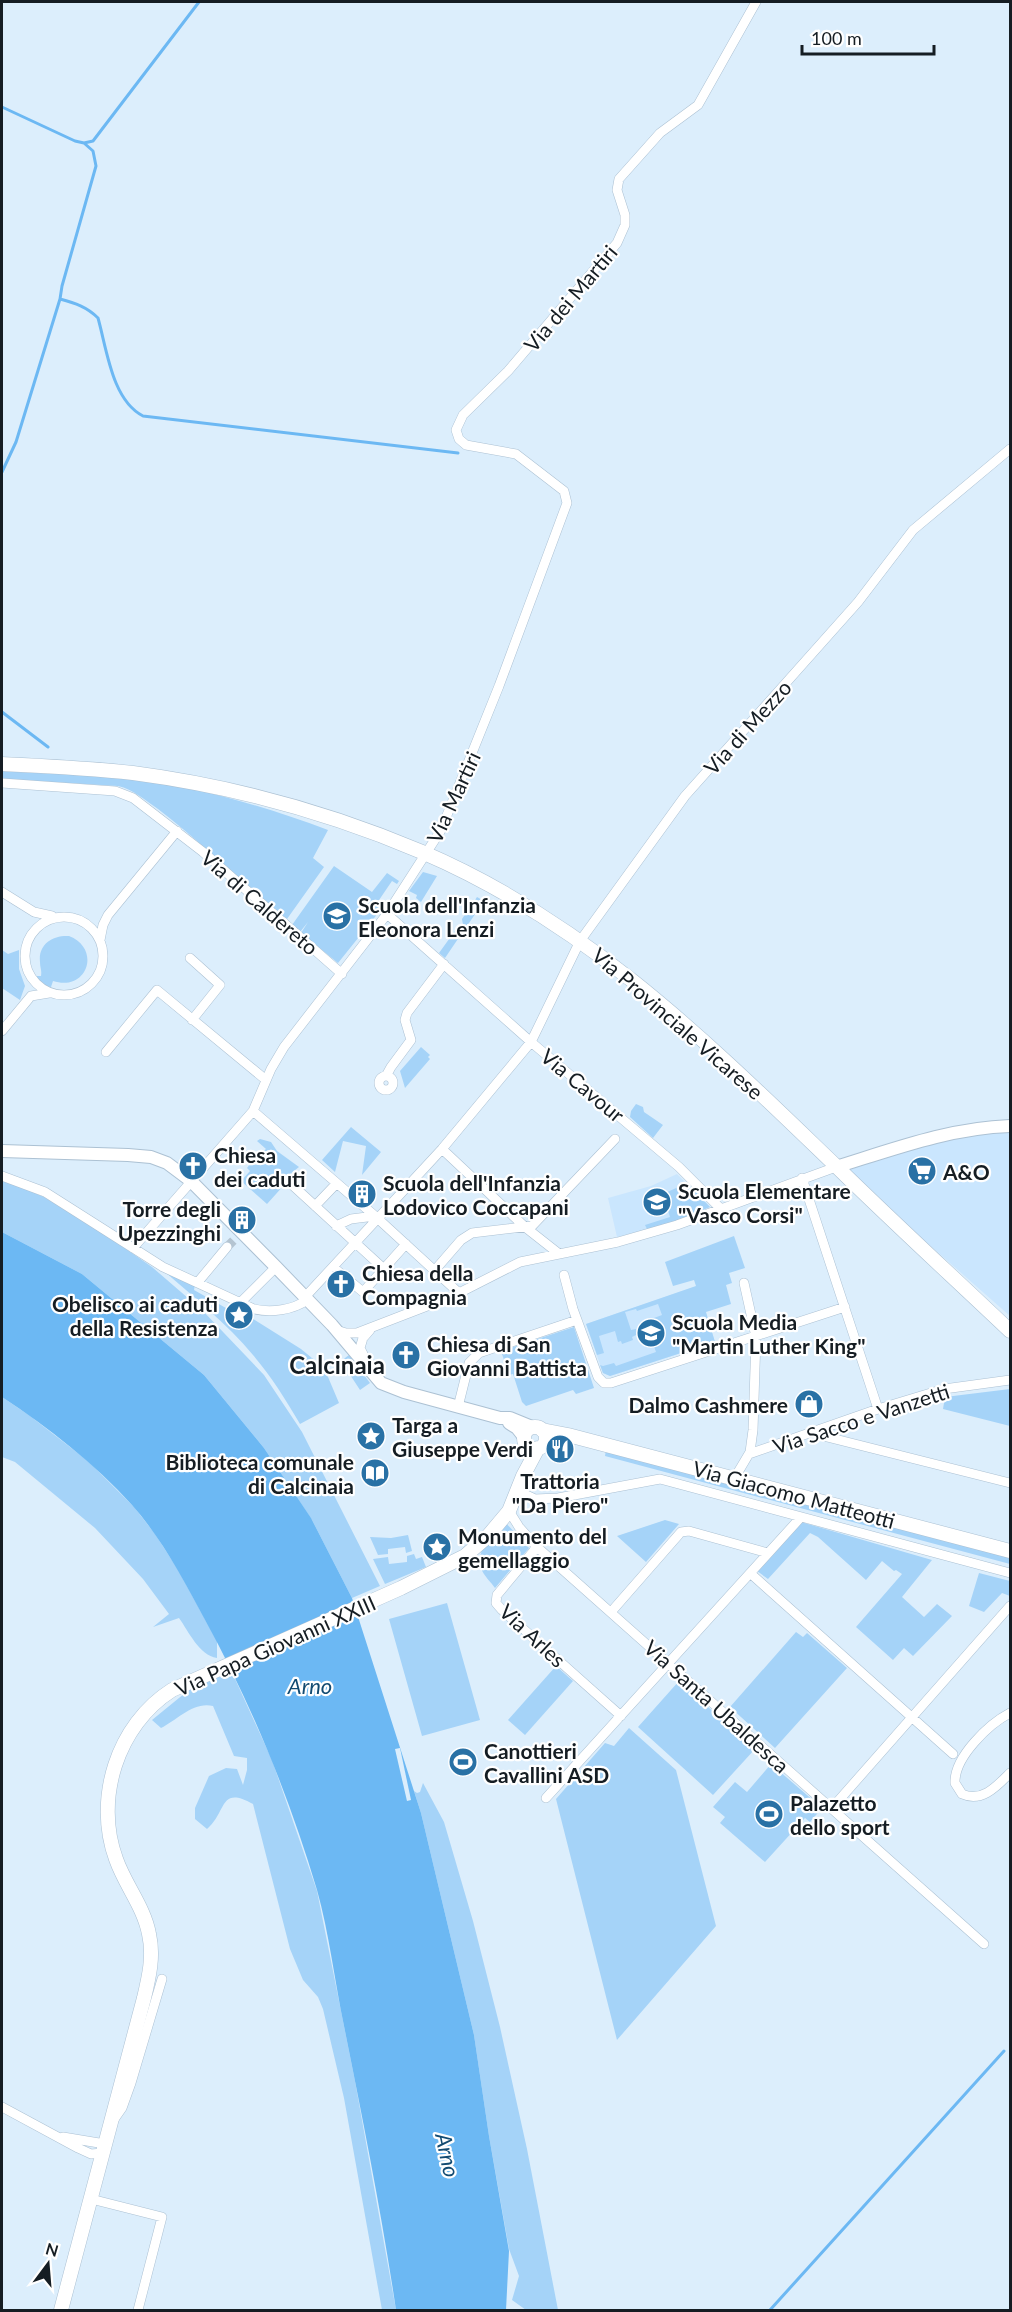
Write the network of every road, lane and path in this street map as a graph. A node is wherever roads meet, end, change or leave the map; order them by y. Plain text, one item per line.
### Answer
1 (756, 2) edge
2 (1011, 449) edge
3 (563, 516) joint
4 (2, 764) edge
5 (2, 783) edge
6 (177, 831) junction
7 (426, 853) junction
8 (2, 892) edge
9 (387, 914) junction
10 (108, 915) junction
11 (63, 916) junction
12 (74, 918) junction
13 (580, 941) junction
14 (100, 942) junction
15 (190, 958) dead end
16 (444, 964) junction
17 (342, 974) junction
18 (51, 993) junction
19 (192, 1020) junction
20 (2, 1031) edge
21 (531, 1042) junction
22 (106, 1052) dead end
23 (386, 1076) dead end
24 (266, 1080) junction
25 (253, 1111) junction
26 (1011, 1126) edge
27 (615, 1139) dead end
28 (442, 1149) junction
29 (2, 1151) edge
30 (836, 1167) junction
31 (2, 1176) edge
32 (802, 1178) junction
33 (191, 1181) junction
34 (289, 1182) dead end
35 (336, 1184) junction
36 (315, 1206) junction
37 (720, 1208) junction
38 (377, 1218) junction
39 (336, 1226) junction
40 (525, 1227) junction
41 (356, 1243) junction
42 (406, 1244) junction
43 (227, 1247) tunnel mouth
44 (133, 1248) junction
45 (558, 1253) junction
46 (276, 1267) junction
47 (333, 1267) junction
48 (384, 1269) junction
49 (435, 1270) junction
50 (564, 1275) dead end
51 (198, 1282) junction
52 (744, 1283) dead end
53 (459, 1293) junction
54 (306, 1298) junction
55 (240, 1303) junction
56 (845, 1307) junction
57 (577, 1320) junction
58 (372, 1328) junction
59 (336, 1330) junction
60 (1011, 1331) edge
61 (756, 1337) junction
62 (373, 1374) junction
63 (1011, 1380) edge
64 (458, 1407) junction
65 (878, 1409) junction
66 (822, 1429) junction
67 (535, 1438) junction
68 (749, 1454) junction
69 (734, 1479) junction
70 (1011, 1483) edge
71 (518, 1491) junction
72 (509, 1511) junction
73 (801, 1517) junction
74 (537, 1547) junction
75 (1011, 1551) edge
76 (768, 1553) junction
77 (750, 1573) junction
78 (1011, 1573) edge
79 (1011, 1606) edge
80 (611, 1612) junction
81 (669, 1663) junction
82 (1011, 1713) edge
83 (621, 1716) junction
84 (912, 1716) junction
85 (969, 1750) junction
86 (953, 1754) junction
87 (958, 1768) junction
88 (1011, 1773) edge
89 (546, 1798) dead end
90 (832, 1808) junction
91 (984, 1944) dead end
92 (162, 1979) dead end
93 (2, 2108) edge
94 (110, 2126) junction
95 (57, 2136) junction
96 (78, 2148) junction
97 (104, 2148) junction
98 (97, 2175) junction
99 (91, 2199) junction
100 (61, 2310) edge
101 (138, 2310) edge

1 - 3 street, Via dei Martiri
2 - 13 street, Via di Mezzo
3 - 7 street, Via Martiri
4 - 7 main road, Via Provinciale Vicarese
5 - 6 street, Via di Caldereto
6 - 10 street
6 - 17 street, Via di Caldereto
7 - 9 street, Via Martiri
7 - 13 main road, Via Provinciale Vicarese
8 - 11 street
9 - 16 street, Via Cavour
9 - 17 street, Via Martiri
10 - 12 street
10 - 14 street
11 - 12 street
11 - 18 street
12 - 14 street
13 - 21 street, Via di Mezzo
13 - 30 main road, Via Provinciale Vicarese
14 - 18 street
15 - 19 street
16 - 21 street, Via Cavour
16 - 23 street
17 - 24 street, Via Martiri
18 - 20 street
19 - 22 street
19 - 24 street
21 - 28 street, Via di Mezzo
21 - 37 street, Via Cavour
24 - 25 street, Via Martiri
25 - 33 street, Via Martiri
25 - 35 street
26 - 30 street
27 - 40 street
28 - 38 street, Via di Mezzo
28 - 40 street
29 - 33 street
30 - 32 street
30 - 60 main road, Via Provinciale Vicarese
31 - 44 street
32 - 37 street
32 - 56 street
33 - 44 street, Via Martiri
33 - 46 street
34 - 36 street
35 - 36 street
35 - 38 street
36 - 39 street
37 - 45 street
38 - 39 street
38 - 41 street, Via di Mezzo
38 - 42 street
39 - 41 street
40 - 45 street
40 - 49 street
41 - 47 street, Via di Mezzo
41 - 48 street
42 - 48 street
42 - 49 street
43 - 51 street
44 - 51 street
45 - 53 street
46 - 54 street
46 - 55 street
47 - 48 street
47 - 54 street, Via di Mezzo
49 - 53 street
50 - 57 street
51 - 55 street
52 - 61 street
53 - 58 street
54 - 55 street
54 - 59 street
56 - 61 street
56 - 65 street
57 - 61 street
57 - 64 street
58 - 59 street
58 - 62 street
59 - 62 street
61 - 68 street
62 - 64 street
63 - 65 street, Via Sacco e Vanzetti
64 - 67 street
65 - 66 street, Via Sacco e Vanzetti
66 - 68 street, Via Sacco e Vanzetti
66 - 70 street
67 - 69 main road, Via Giacomo Matteotti
67 - 71 main road, Via Papa Giovanni XXIII
68 - 69 street
69 - 75 main road, Via Giacomo Matteotti
71 - 72 main road, Via Papa Giovanni XXIII
71 - 73 street
72 - 74 street, Via Santa Ubaldesca
72 - 94 main road, Via Papa Giovanni XXIII
73 - 76 street
73 - 78 street
74 - 80 street, Via Santa Ubaldesca
74 - 83 street, Via Arles
76 - 77 street
76 - 80 street
77 - 81 street
77 - 84 street
79 - 84 street
80 - 81 street, Via Santa Ubaldesca
81 - 83 street
81 - 90 street, Via Santa Ubaldesca
82 - 85 street
83 - 89 street
84 - 86 street
84 - 90 street
85 - 86 street
85 - 87 street
86 - 87 street
87 - 88 street
90 - 91 street, Via Santa Ubaldesca
92 - 94 street, Via Papa Giovanni XXIII
93 - 95 street
94 - 97 main road, Via Papa Giovanni XXIII
95 - 96 street
95 - 97 street
96 - 97 street
96 - 98 street
97 - 98 main road, Via Papa Giovanni XXIII
98 - 99 main road, Via Papa Giovanni XXIII
99 - 100 main road, Via Papa Giovanni XXIII
99 - 101 street

